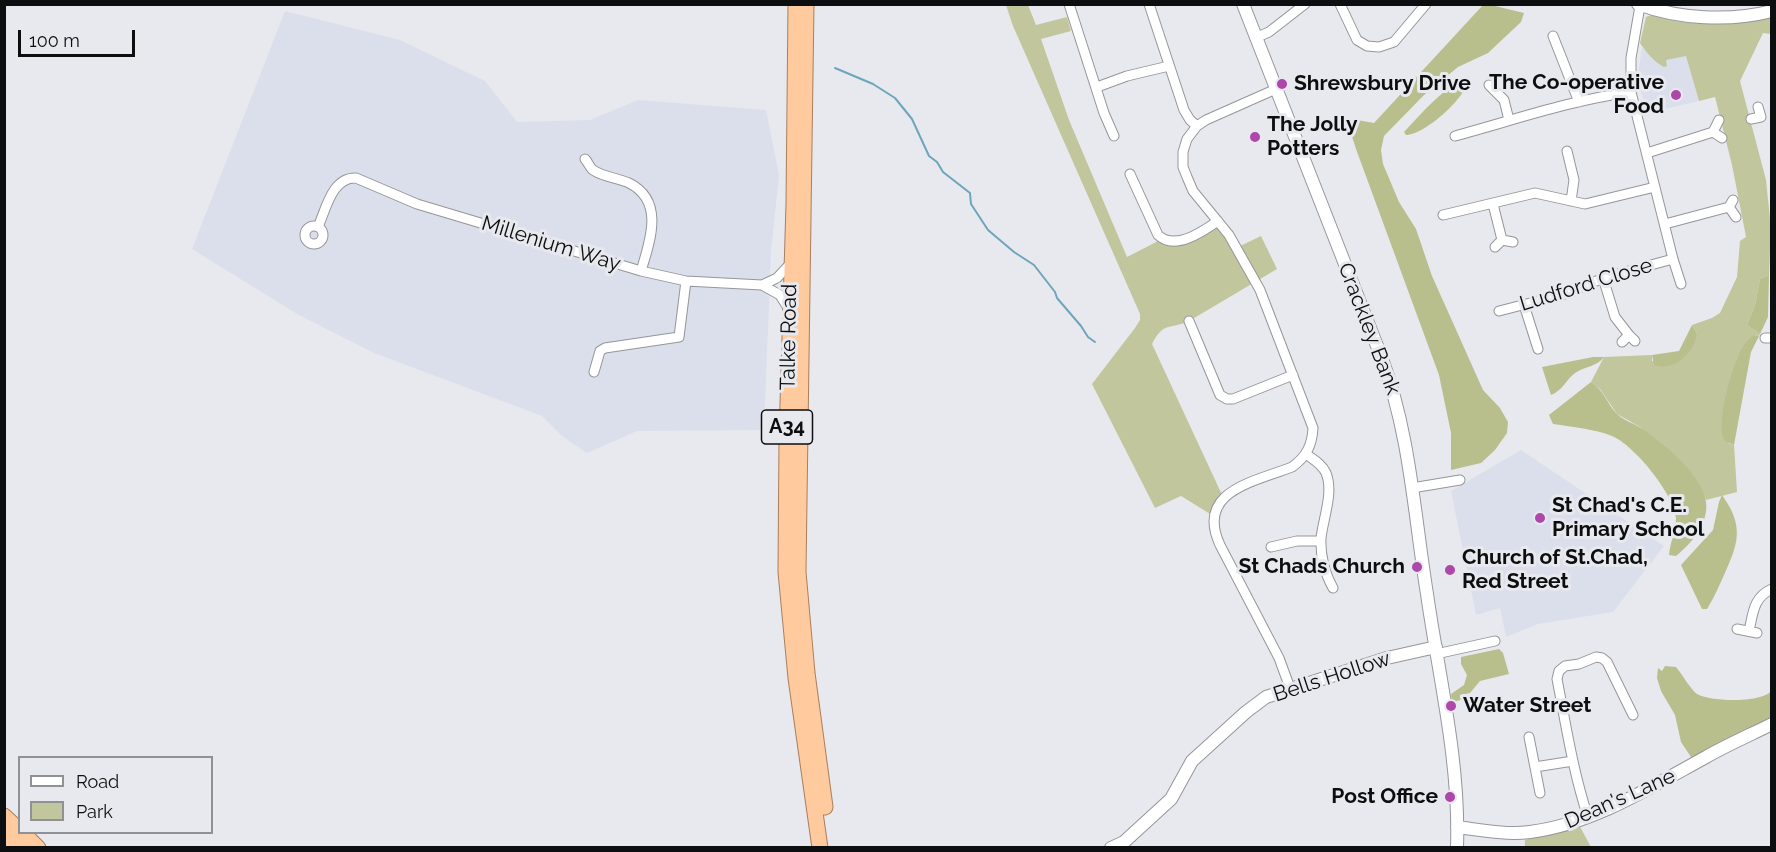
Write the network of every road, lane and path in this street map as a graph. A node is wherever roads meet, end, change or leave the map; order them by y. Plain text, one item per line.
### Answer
1 (795, 4) edge
2 (806, 4) edge
3 (1069, 4) edge
4 (1149, 4) edge
5 (1243, 4) edge
6 (1305, 4) edge
7 (1340, 4) edge
8 (1426, 4) edge
9 (1639, 5) edge
10 (1772, 11) edge
11 (1553, 36) dead end
12 (1255, 38) junction
13 (1169, 66) junction
14 (1489, 85) dead end
15 (1096, 87) junction
16 (1276, 89) junction
17 (1631, 92) junction
18 (1579, 102) junction
19 (1772, 114) edge
20 (1751, 119) dead end
21 (1509, 120) junction
22 (1719, 120) dead end
23 (1460, 123) dead end
24 (1197, 126) junction
25 (1713, 132) junction
26 (1114, 136) dead end
27 (1722, 138) dead end
28 (1647, 153) junction
29 (1565, 158) dead end
30 (585, 159) dead end
31 (1130, 174) dead end
32 (1655, 187) junction
33 (1570, 201) junction
34 (1493, 204) junction
35 (1446, 212) dead end
36 (1736, 217) dead end
37 (1218, 220) junction
38 (1665, 224) junction
39 (318, 227) dead end
40 (1513, 242) dead end
41 (1673, 260) junction
42 (791, 262) junction
43 (641, 271) junction
44 (1604, 278) junction
45 (686, 281) junction
46 (1681, 284) dead end
47 (762, 285) junction
48 (1524, 304) junction
49 (790, 311) junction
50 (1499, 311) dead end
51 (1189, 321) dead end
52 (1629, 339) dead end
53 (1538, 349) dead end
54 (594, 372) dead end
55 (1293, 375) junction
56 (1306, 454) junction
57 (1460, 480) dead end
58 (1412, 488) junction
59 (1321, 541) junction
60 (1271, 547) dead end
61 (1320, 586) dead end
62 (1772, 589) edge
63 (1737, 629) dead end
64 (1491, 644) dead end
65 (1436, 650) junction
66 (1290, 688) junction
67 (1633, 715) dead end
68 (1772, 724) edge
69 (1529, 737) dead end
70 (1573, 761) junction
71 (1535, 767) junction
72 (1540, 793) dead end
73 (4, 816) edge
74 (1588, 817) junction
75 (1457, 827) junction
76 (18, 830) edge
77 (22, 834) edge
78 (4, 835) edge
79 (18, 848) edge
80 (38, 848) edge
81 (820, 848) edge
82 (830, 848) edge
83 (1112, 848) edge
84 (1457, 848) edge

1 - 42 highway, Talke Road / A34
2 - 82 highway, Talke Road / A34
3 - 15 street
4 - 13 street
5 - 12 street, Crackley Bank
6 - 12 street
7 - 8 street
9 - 10 street
9 - 17 street
11 - 18 street
12 - 16 street, Crackley Bank
13 - 15 street
13 - 24 street
14 - 21 street
15 - 26 street
16 - 24 street
16 - 58 street, Crackley Bank
17 - 18 street
17 - 28 street
18 - 21 street
19 - 20 street
21 - 23 street
22 - 25 street
24 - 37 street
25 - 27 street
25 - 28 street
28 - 32 street
29 - 33 street
30 - 43 street
31 - 37 street
32 - 33 street
32 - 38 street
33 - 34 street
34 - 35 street
34 - 40 street
36 - 38 street
37 - 55 street
38 - 41 street
39 - 43 street, Millenium Way
41 - 44 street, Ludford Close
41 - 46 street
42 - 47 street
42 - 49 highway, Talke Road / A34
43 - 45 street, Millenium Way
44 - 48 street, Ludford Close
44 - 52 street
45 - 47 street, Millenium Way
45 - 54 street
47 - 49 street
48 - 50 street, Ludford Close
48 - 53 street
49 - 81 highway, Talke Road / A34
51 - 55 street
55 - 56 street
56 - 59 street
56 - 66 street
57 - 58 street
58 - 65 street, Crackley Bank
59 - 60 street
59 - 61 street
62 - 63 street
64 - 65 street
65 - 66 street, Bells Hollow
65 - 75 street, Crackley Bank
66 - 83 street, Bells Hollow
67 - 70 street
68 - 74 street, Dean's Lane
69 - 71 street
70 - 71 street
70 - 74 street
71 - 72 street
73 - 76 highway
74 - 75 street, Dean's Lane
75 - 84 street
77 - 80 highway
78 - 79 highway

